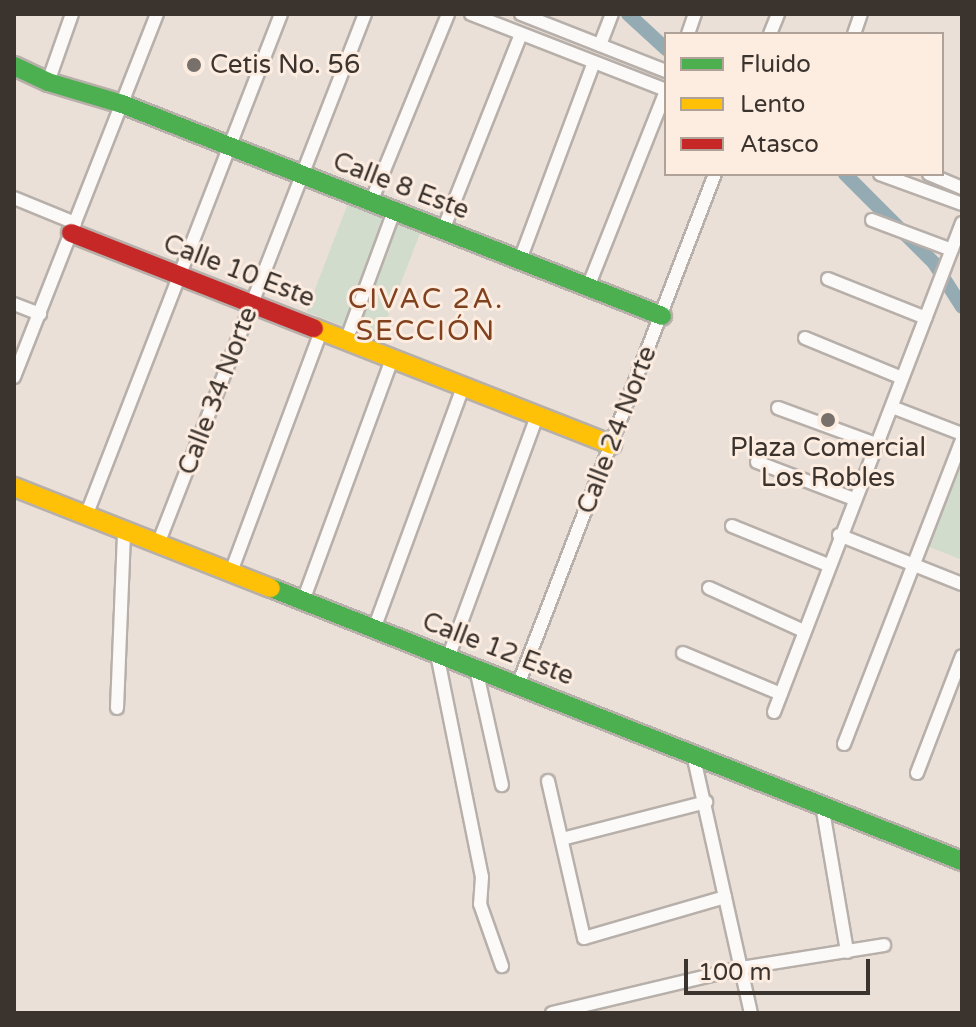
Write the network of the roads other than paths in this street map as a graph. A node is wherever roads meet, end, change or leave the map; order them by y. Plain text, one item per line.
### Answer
1 (72, 14) edge
2 (157, 14) edge
3 (281, 14) edge
4 (365, 14) edge
5 (448, 14) edge
6 (471, 14) edge
7 (612, 14) edge
8 (528, 15) edge
9 (521, 34) junction
10 (572, 34) junction
11 (600, 45) junction
12 (567, 52) junction
13 (594, 62) junction
14 (15, 69) edge
15 (664, 70) edge
16 (48, 82) junction
17 (664, 90) edge
18 (664, 96) edge
19 (122, 104) junction
20 (230, 147) junction
21 (302, 175) junction
22 (714, 176) edge
23 (885, 176) edge
24 (934, 176) edge
25 (962, 188) edge
26 (14, 198) edge
27 (371, 202) junction
28 (962, 204) edge
29 (394, 211) junction
30 (872, 220) dead end
31 (962, 223) edge
32 (73, 228) junction
33 (443, 230) junction
34 (952, 250) junction
35 (520, 260) junction
36 (179, 276) junction
37 (828, 279) dead end
38 (588, 287) junction
39 (14, 304) edge
40 (252, 304) junction
41 (40, 314) junction
42 (662, 316) junction
43 (926, 318) junction
44 (321, 331) junction
45 (805, 338) dead end
46 (346, 341) junction
47 (392, 359) junction
48 (14, 377) edge
49 (902, 378) junction
50 (463, 387) junction
51 (892, 407) junction
52 (778, 408) dead end
53 (537, 416) junction
54 (962, 434) edge
55 (962, 440) edge
56 (876, 444) junction
57 (612, 445) junction
58 (757, 462) dead end
59 (14, 487) edge
60 (854, 499) junction
61 (86, 516) junction
62 (732, 526) dead end
63 (124, 530) junction
64 (839, 535) junction
65 (158, 544) junction
66 (828, 565) junction
67 (914, 565) junction
68 (231, 572) junction
69 (962, 584) edge
70 (709, 588) dead end
71 (303, 601) junction
72 (374, 629) junction
73 (804, 631) junction
74 (683, 653) dead end
75 (443, 656) junction
76 (962, 656) edge
77 (476, 669) junction
78 (518, 685) junction
79 (781, 694) junction
80 (117, 708) dead end
81 (774, 712) dead end
82 (844, 744) dead end
83 (693, 754) junction
84 (917, 773) dead end
85 (548, 781) dead end
86 (502, 785) dead end
87 (706, 802) junction
88 (822, 805) junction
89 (562, 839) junction
90 (962, 861) edge
91 (725, 897) junction
92 (884, 945) dead end
93 (847, 952) junction
94 (502, 966) dead end
95 (741, 968) junction
96 (552, 1013) edge
97 (751, 1013) edge

1 - 16 street
2 - 19 street
3 - 20 street
4 - 21 street, Calle 34 Norte
5 - 27 street
6 - 9 street
7 - 11 street
8 - 10 street
9 - 12 street
9 - 33 street
10 - 11 street
10 - 12 street
11 - 15 street
12 - 13 street
13 - 17 street
13 - 35 street
14 - 16 street, Calle 8 Este
16 - 19 street, Calle 8 Este
18 - 38 street
19 - 20 street, Calle 8 Este
19 - 32 street
20 - 21 street, Calle 8 Este
20 - 36 street
21 - 27 street, Calle 8 Este
21 - 40 street, Calle 34 Norte
22 - 42 street, Calle 24 Norte
23 - 28 street
24 - 25 street
26 - 32 street
27 - 29 street, Calle 8 Este
29 - 33 street, Calle 8 Este
29 - 46 street
30 - 34 street
31 - 34 street
32 - 36 street, Calle 10 Este
32 - 41 street
33 - 35 street, Calle 8 Este
34 - 43 street
35 - 38 street, Calle 8 Este
36 - 40 street, Calle 10 Este
36 - 61 street
37 - 43 street
38 - 42 street, Calle 8 Este
39 - 41 street
40 - 44 street, Calle 10 Este
40 - 65 street, Calle 34 Norte
41 - 48 street
42 - 57 street, Calle 24 Norte
43 - 49 street
44 - 46 street, Calle 10 Este
44 - 68 street
45 - 49 street
46 - 47 street, Calle 10 Este
47 - 50 street, Calle 10 Este
47 - 71 street
49 - 51 street
50 - 53 street, Calle 10 Este
50 - 72 street
51 - 54 street
51 - 56 street
52 - 56 street
53 - 57 street, Calle 10 Este
53 - 75 street
55 - 67 street
56 - 60 street
57 - 78 street, Calle 24 Norte
58 - 60 street
59 - 61 street, Calle 12 Este
60 - 64 street
61 - 63 street, Calle 12 Este
62 - 66 street
63 - 65 street, Calle 12 Este
63 - 80 street
64 - 66 street
64 - 67 street
65 - 68 street, Calle 12 Este
66 - 73 street
67 - 69 street
67 - 82 street
68 - 71 street, Calle 12 Este
70 - 73 street
71 - 72 street, Calle 12 Este
72 - 75 street, Calle 12 Este
73 - 79 street
74 - 79 street
75 - 77 street, Calle 12 Este
75 - 94 street
76 - 84 street
77 - 78 street, Calle 12 Este
77 - 86 street
78 - 83 street, Calle 12 Este
79 - 81 street
83 - 87 street
83 - 88 street, Calle 12 Este
85 - 89 street
87 - 89 street
87 - 91 street
88 - 90 street, Calle 12 Este
88 - 93 street
89 - 91 street
91 - 95 street
92 - 93 street
93 - 95 street
95 - 96 street
95 - 97 street

